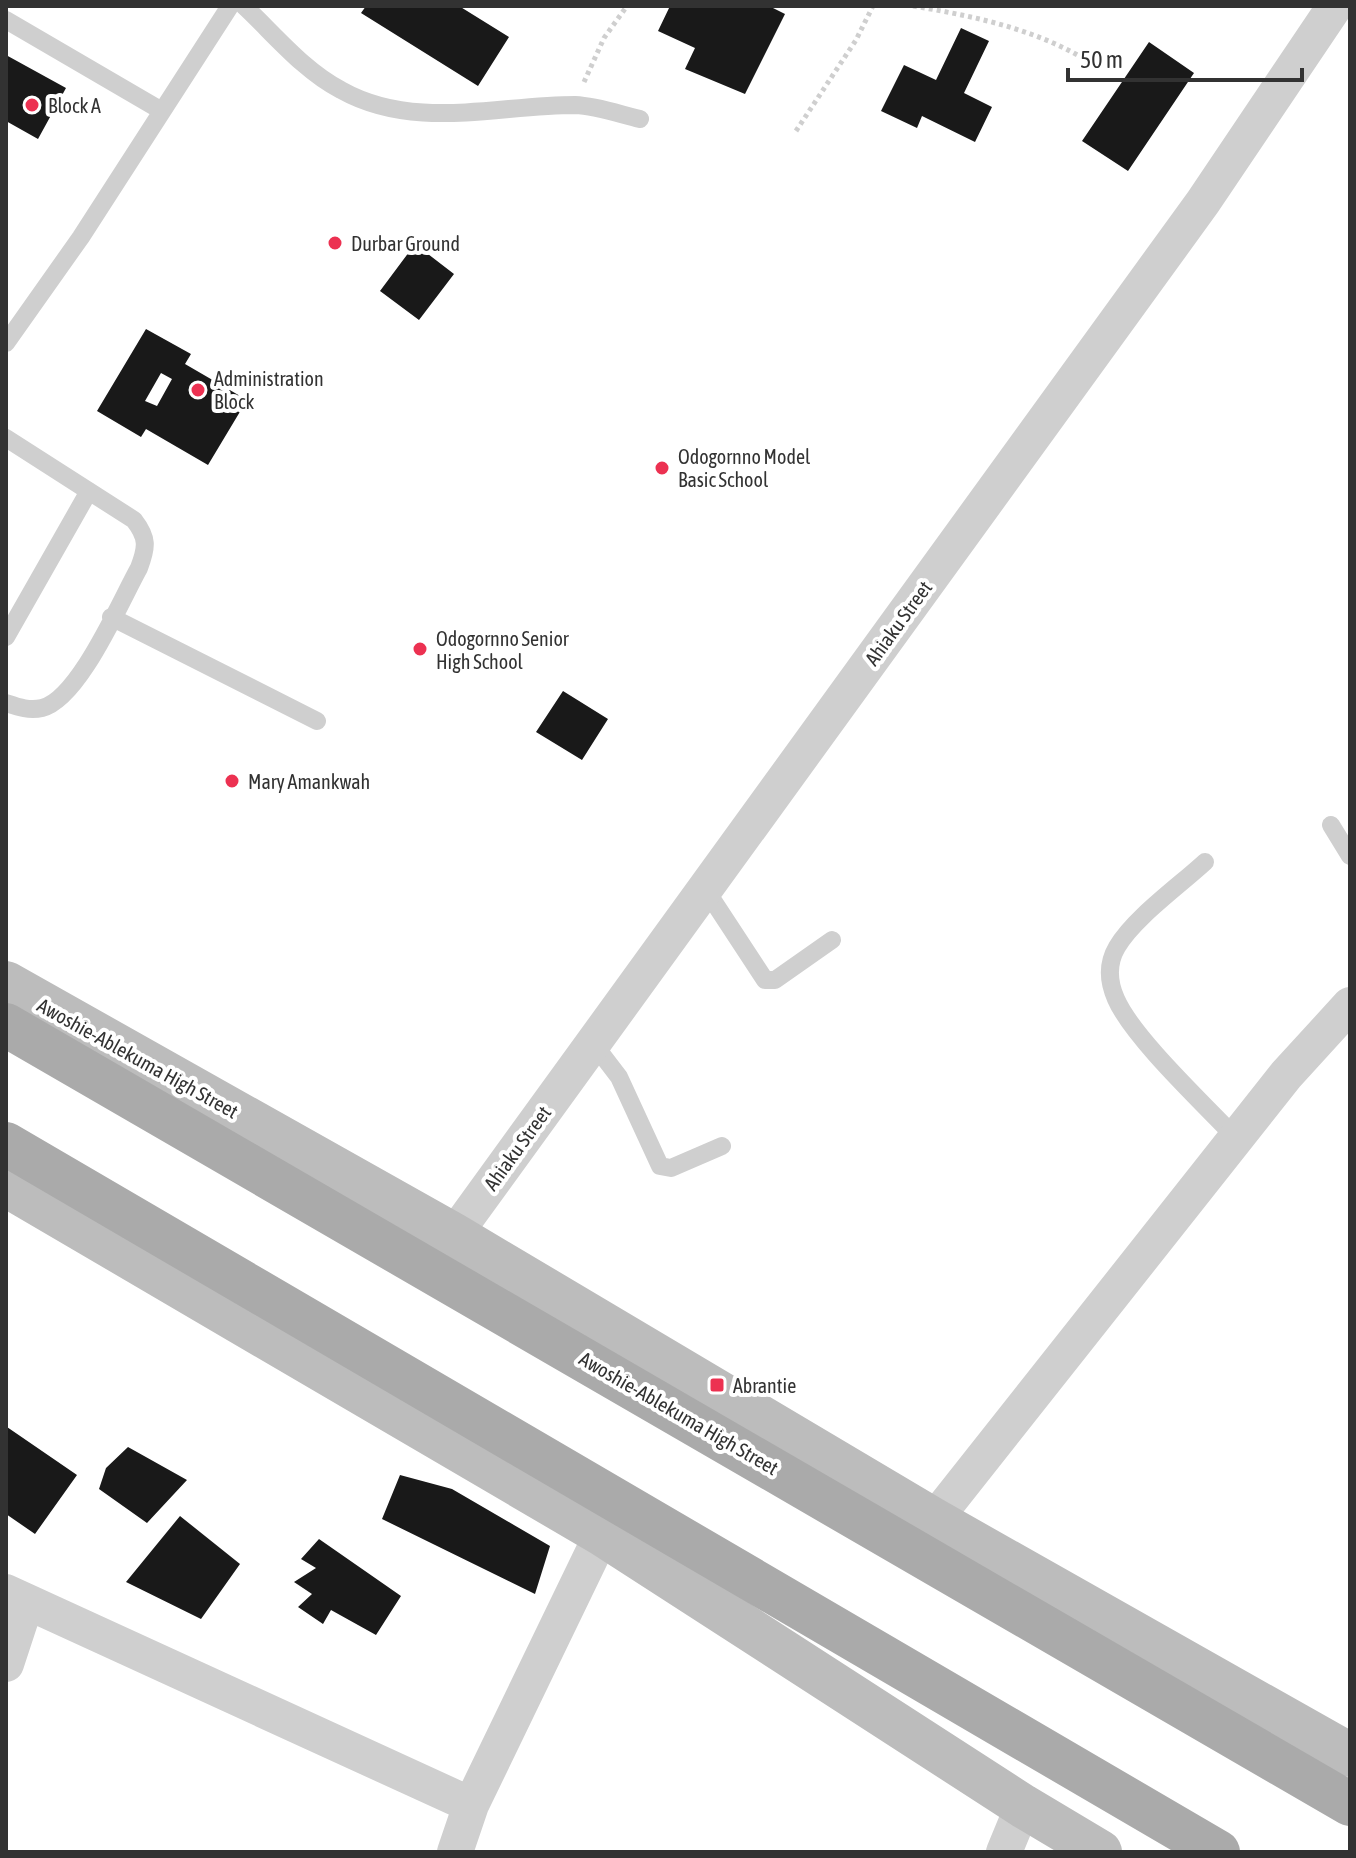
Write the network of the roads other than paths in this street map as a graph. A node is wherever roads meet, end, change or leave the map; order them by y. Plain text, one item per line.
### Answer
1 (230, 6) edge
2 (244, 6) edge
3 (1335, 6) edge
4 (6, 20) edge
5 (162, 111) junction
6 (640, 119) dead end
7 (6, 343) edge
8 (9, 445) edge
9 (89, 491) junction
10 (111, 617) junction
11 (6, 637) edge
12 (6, 703) edge
13 (317, 721) dead end
14 (1331, 825) dead end
15 (1350, 856) edge
16 (1205, 862) dead end
17 (704, 887) junction
18 (832, 940) dead end
19 (6, 983) edge
20 (1350, 1005) edge
21 (6, 1025) edge
22 (593, 1043) junction
23 (1236, 1138) junction
24 (6, 1144) edge
25 (722, 1146) dead end
26 (6, 1185) edge
27 (454, 1235) junction
28 (934, 1520) junction
29 (602, 1534) junction
30 (16, 1598) edge
31 (6, 1664) edge
32 (1350, 1755) edge
33 (1350, 1804) edge
34 (471, 1805) junction
35 (1023, 1806) junction
36 (455, 1852) edge
37 (1004, 1852) edge
38 (1100, 1852) edge
39 (1218, 1852) edge

1 - 5 lane
2 - 6 lane
3 - 17 street, Ahiaku Street
4 - 5 lane
5 - 7 lane
8 - 9 lane
9 - 10 lane
9 - 11 lane
10 - 12 lane
10 - 13 lane
14 - 15 lane
16 - 23 lane
17 - 18 lane
17 - 22 street, Ahiaku Street
19 - 27 street, Awoshie-Ablekuma High Street
20 - 23 street
21 - 33 main road, Awoshie-Ablekuma High Street
22 - 25 lane
22 - 27 street, Ahiaku Street
23 - 28 street
24 - 39 main road
26 - 29 street
27 - 28 street, Awoshie-Ablekuma High Street
28 - 32 street, Awoshie-Ablekuma High Street
29 - 34 street
29 - 35 street
30 - 31 street
30 - 34 street
34 - 36 street
35 - 37 street
35 - 38 street

